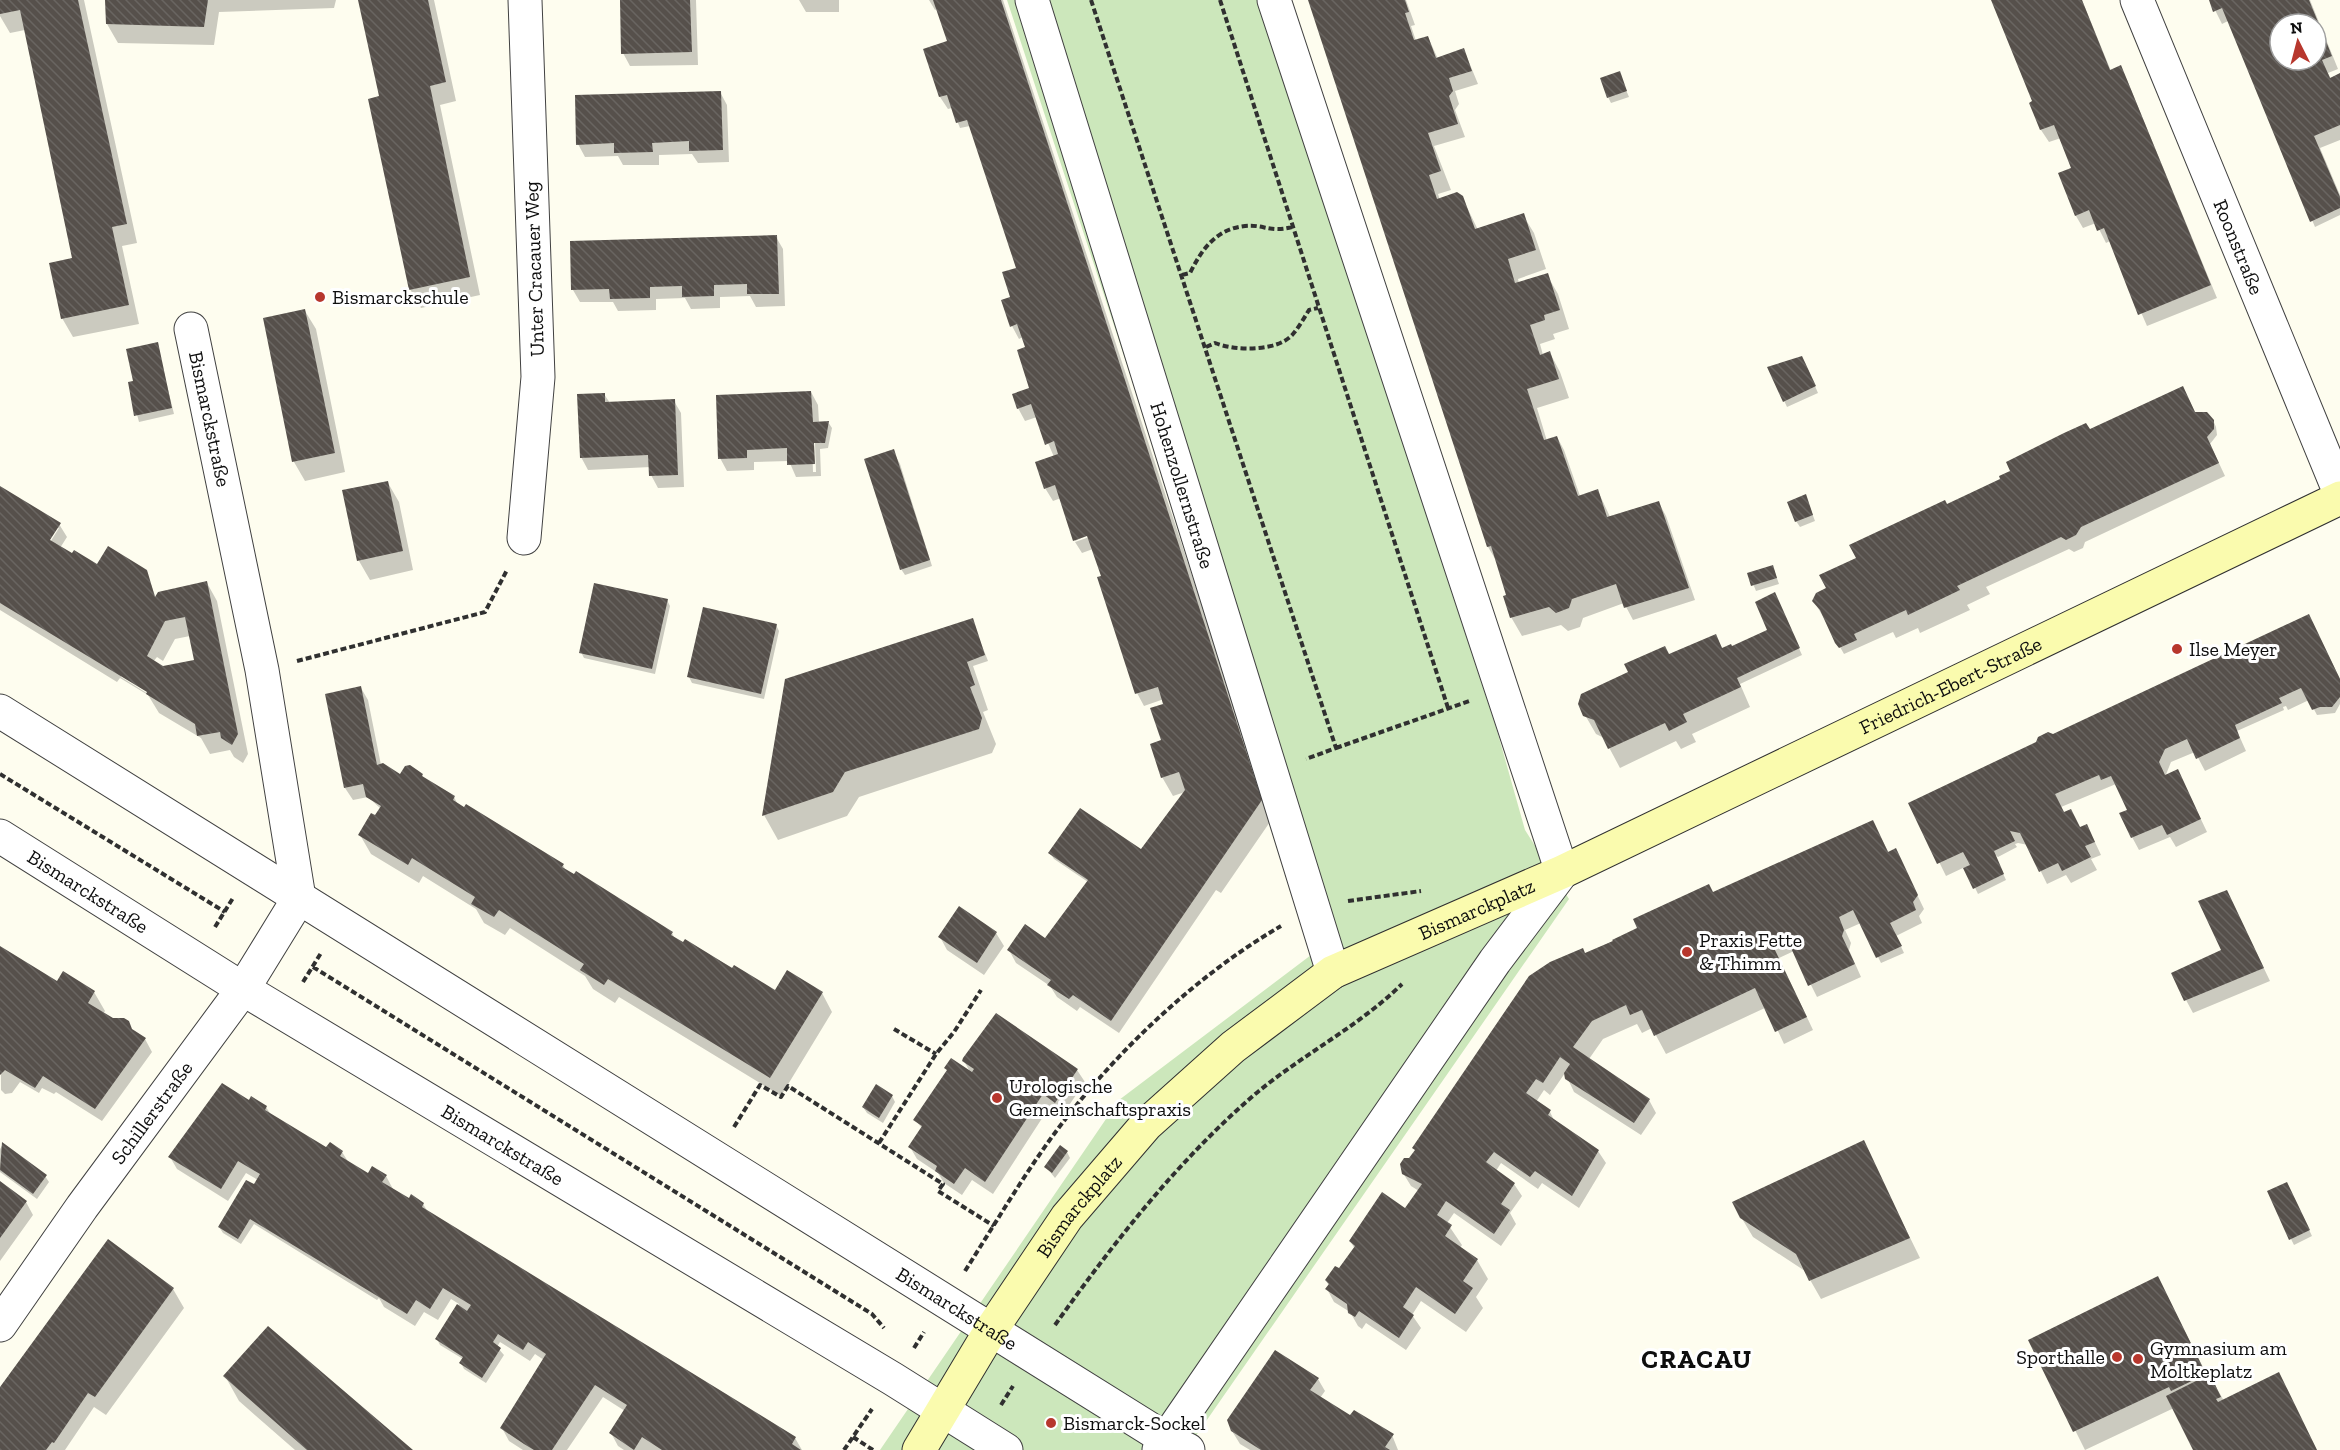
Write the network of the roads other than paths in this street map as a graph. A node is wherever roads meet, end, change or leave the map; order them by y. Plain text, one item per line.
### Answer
1 (525, 0) edge
2 (1032, 0) edge
3 (1274, 0) edge
4 (2137, 0) edge
5 (191, 329) dead end
6 (2340, 493) edge
7 (2340, 498) edge
8 (524, 538) road end
9 (0, 711) edge
10 (0, 836) edge
11 (1562, 872) junction
12 (299, 898) junction
13 (1333, 972) junction
14 (243, 989) junction
15 (0, 1325) edge
16 (992, 1330) junction
17 (944, 1412) junction
18 (993, 1442) edge
19 (1171, 1446) edge
20 (919, 1450) edge

1 - 8 street, Unter Cracauer Weg
2 - 13 street, Hohenzollernstraße
3 - 11 street
4 - 6 street, Roonstraße
5 - 12 street, Bismarckstraße
7 - 11 street, Friedrich-Ebert-Straße
9 - 12 street, Bismarckstraße
10 - 14 street, Bismarckstraße
11 - 13 street, Bismarckplatz
11 - 19 street, Bismarckplatz
12 - 14 street, Schillerstraße
12 - 16 street, Bismarckstraße
13 - 16 street, Bismarckplatz
14 - 15 street, Schillerstraße
14 - 17 street, Bismarckstraße
16 - 17 street, Bismarckplatz
16 - 19 street, Bismarckstraße
17 - 18 street, Bismarckstraße
17 - 20 street, Bismarckplatz

